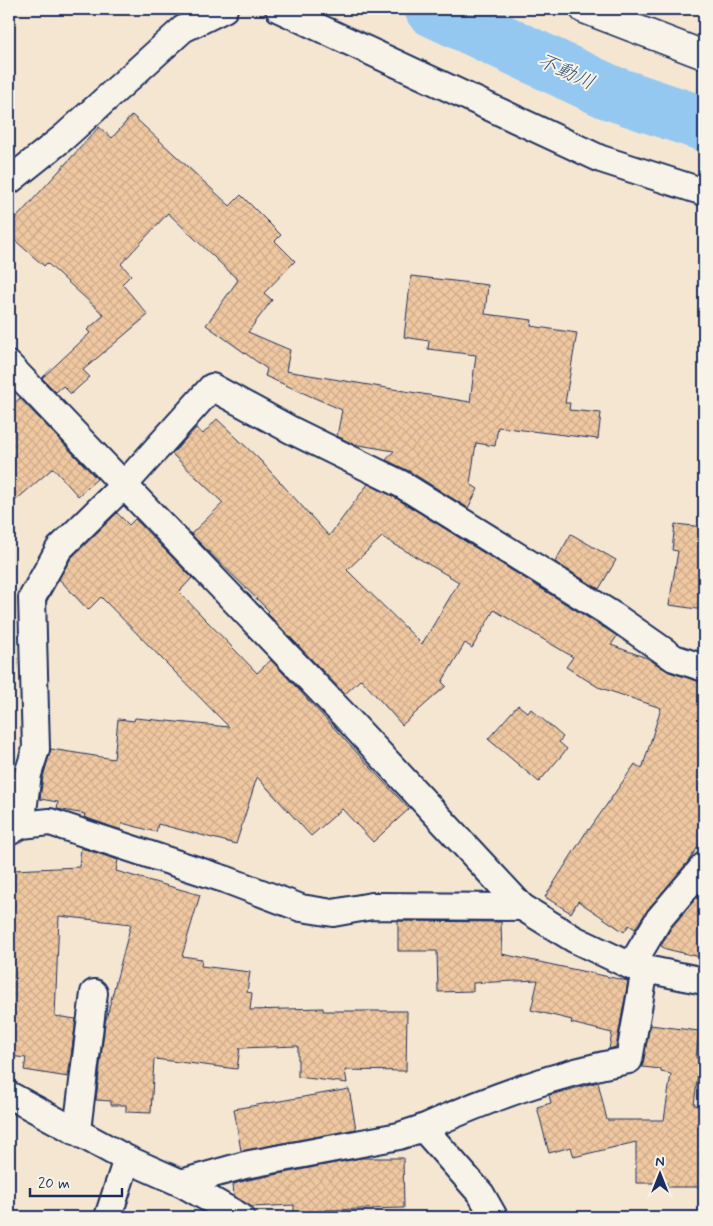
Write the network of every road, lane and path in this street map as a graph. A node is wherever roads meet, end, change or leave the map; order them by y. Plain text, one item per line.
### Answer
1 (224, 9) edge
2 (279, 9) edge
3 (584, 9) edge
4 (704, 55) edge
5 (9, 181) edge
6 (704, 192) edge
7 (9, 365) edge
8 (124, 485) junction
9 (704, 668) edge
10 (15, 828) edge
11 (704, 866) edge
12 (522, 907) junction
13 (638, 967) junction
14 (704, 982) edge
15 (94, 993) dead end
16 (9, 1095) edge
17 (423, 1128) junction
18 (77, 1130) junction
19 (127, 1159) junction
20 (180, 1183) junction
21 (108, 1217) edge
22 (241, 1217) edge
23 (494, 1217) edge

1 - 5 street
2 - 6 street
3 - 4 street
7 - 8 street
8 - 9 street
8 - 10 street
8 - 12 street
10 - 12 street
11 - 13 street
12 - 13 street
13 - 14 street
13 - 17 street
15 - 18 street
16 - 18 street
17 - 20 street
17 - 23 street
18 - 19 street
19 - 20 street
19 - 21 street
20 - 22 street

